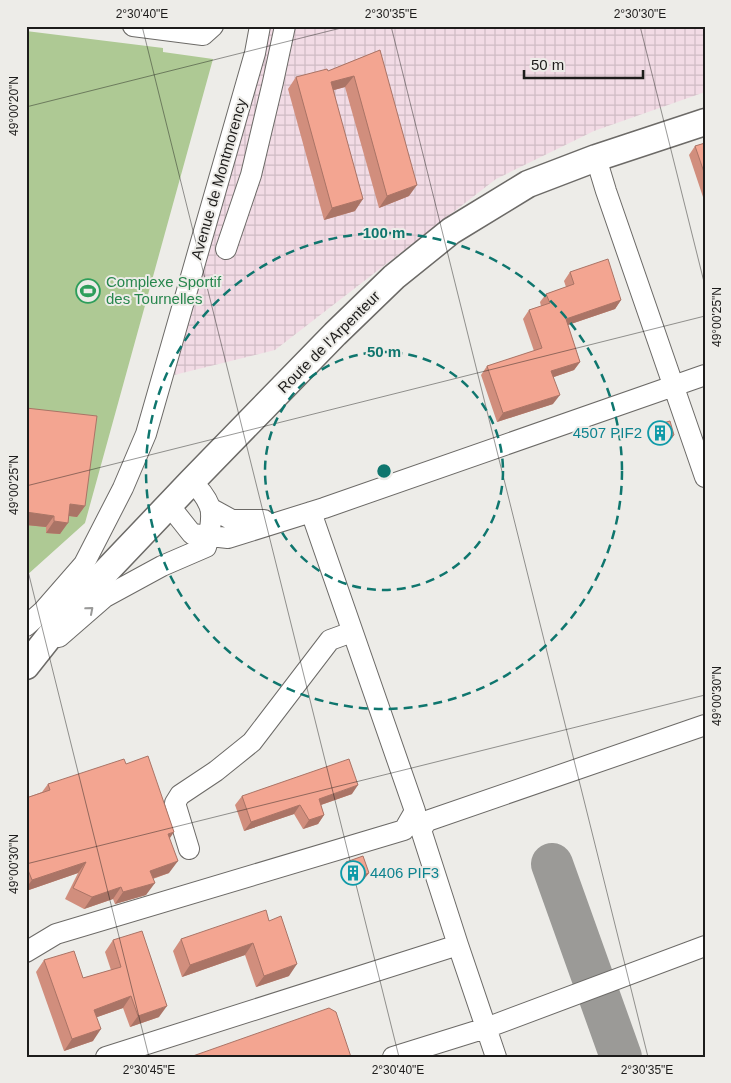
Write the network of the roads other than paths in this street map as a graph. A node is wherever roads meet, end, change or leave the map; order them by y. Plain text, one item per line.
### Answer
1 (133, 26) edge
2 (214, 26) edge
3 (285, 26) edge
4 (252, 30) edge
5 (170, 43) dead end
6 (705, 122) edge
7 (596, 158) junction
8 (226, 249) dead end
9 (705, 375) edge
10 (673, 386) junction
11 (705, 477) edge
12 (191, 482) junction
13 (123, 488) junction
14 (169, 505) junction
15 (210, 508) junction
16 (311, 512) junction
17 (279, 521) junction
18 (210, 537) junction
19 (26, 608) edge
20 (26, 626) edge
21 (352, 632) junction
22 (27, 665) edge
23 (705, 725) edge
24 (189, 849) dead end
25 (458, 945) junction
26 (705, 946) edge
27 (26, 952) edge
28 (486, 1028) junction
29 (106, 1057) edge
30 (393, 1057) edge
31 (496, 1057) edge

1 - 2 street
2 - 5 street
3 - 8 street
4 - 13 street, Avenue de Montmorency
6 - 7 main road, Route de l'Arpenteur
7 - 10 street
7 - 12 main road, Route de l'Arpenteur
9 - 10 street
10 - 11 street
10 - 16 street
12 - 14 main road, Route de l'Arpenteur
12 - 15 street
13 - 19 street, Avenue de Montmorency
13 - 20 street, Avenue de Montmorency
14 - 18 street
14 - 22 main road, Route de l'Arpenteur
15 - 17 street
15 - 18 street
16 - 17 street
16 - 21 street
17 - 18 street
22 -> 18 street
21 - 24 street
21 - 27 street
23 - 25 street
25 - 28 street
25 - 29 street
26 - 28 street
28 - 30 street
28 - 31 street

